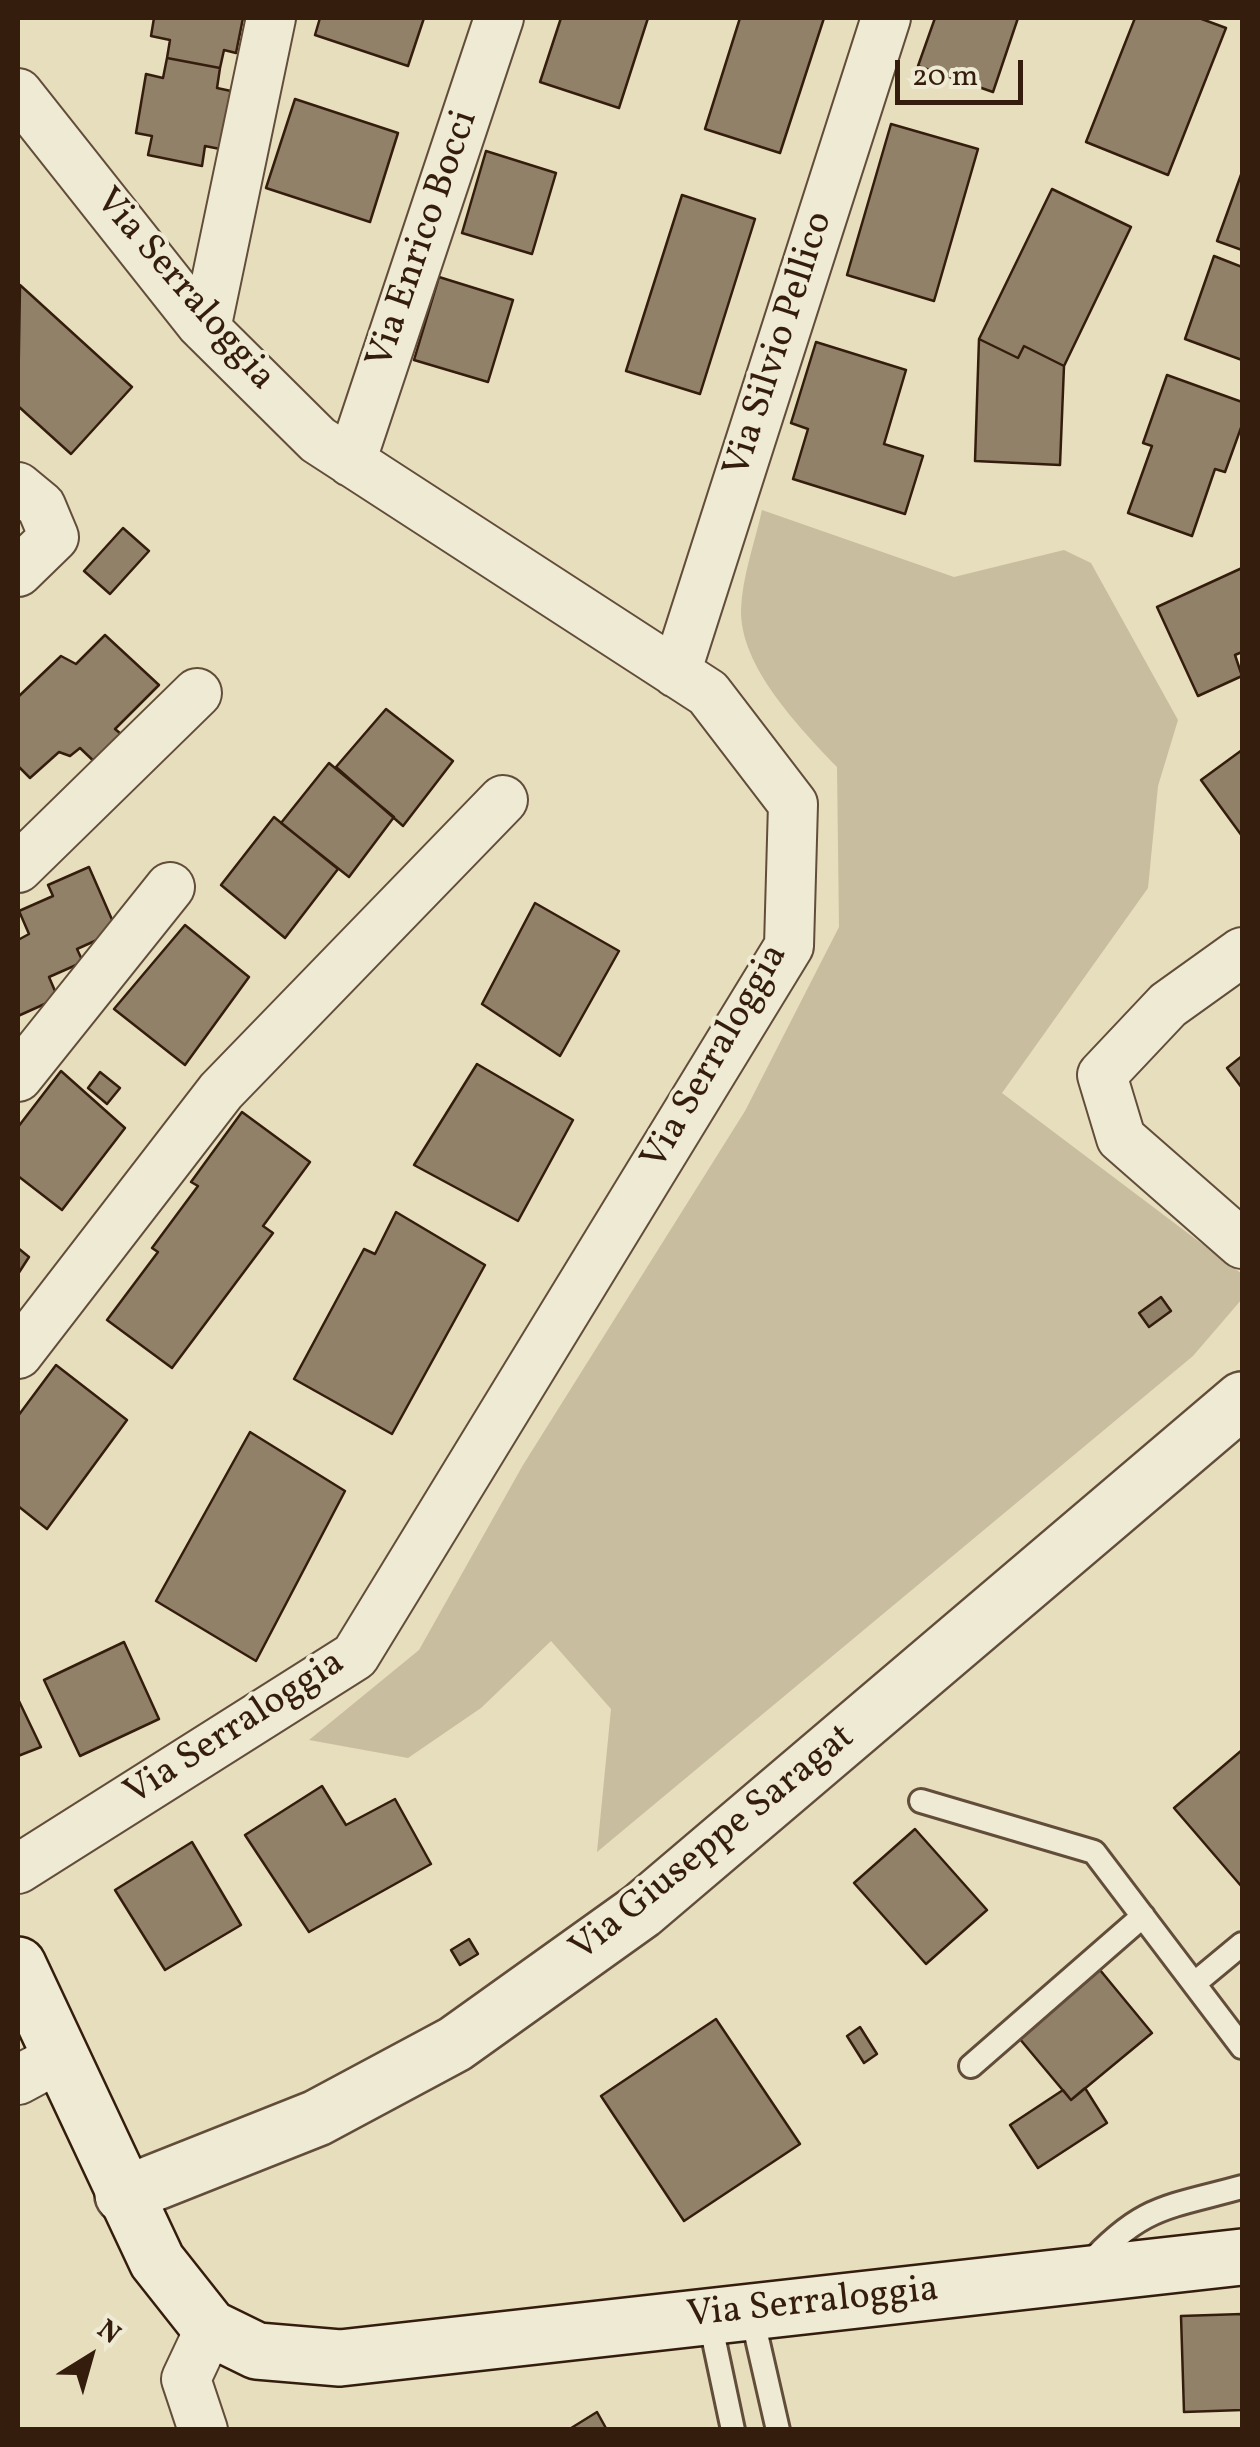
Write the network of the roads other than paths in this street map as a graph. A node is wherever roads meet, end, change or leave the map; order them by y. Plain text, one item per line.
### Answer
1 (271, 18) edge
2 (499, 18) edge
3 (886, 18) edge
4 (18, 93) edge
5 (206, 329) junction
6 (350, 462) junction
7 (18, 487) edge
8 (18, 572) edge
9 (676, 672) junction
10 (197, 692) dead end
11 (503, 800) dead end
12 (18, 868) edge
13 (170, 887) dead end
14 (1242, 952) edge
15 (18, 1077) edge
16 (1242, 1244) edge
17 (18, 1354) edge
18 (1242, 1400) edge
19 (921, 1801) dead end
20 (18, 1869) edge
21 (1143, 1916) junction
22 (1242, 1944) edge
23 (18, 1965) edge
24 (1195, 1984) junction
25 (1242, 2046) edge
26 (970, 2066) dead end
27 (38, 2069) edge
28 (1242, 2187) edge
29 (124, 2195) junction
30 (1242, 2256) edge
31 (1078, 2275) junction
32 (730, 2314) junction
33 (210, 2328) junction
34 (203, 2430) edge
35 (733, 2430) edge
36 (778, 2430) edge

1 - 5 street
2 - 6 street, Via Enrico Bocci
3 - 9 street, Via Silvio Pellico
4 - 5 street, Via Serraloggia
5 - 6 street, Via Serraloggia
6 - 9 street, Via Serraloggia
7 - 8 street
9 - 20 street, Via Serraloggia
10 - 12 street
11 - 17 street
13 - 15 street
14 - 16 street
18 - 29 main road, Via Giuseppe Saragat
19 - 21 lane
21 - 24 lane
21 - 26 lane
22 - 24 lane
23 - 27 main road, Via Serraloggia
24 - 25 lane
27 - 29 main road, Via Serraloggia
28 - 31 lane
29 - 33 main road, Via Serraloggia
30 - 31 main road, Via Serraloggia
31 - 32 main road, Via Serraloggia
32 - 33 main road, Via Serraloggia
32 - 35 lane
32 - 36 lane
33 - 34 street

